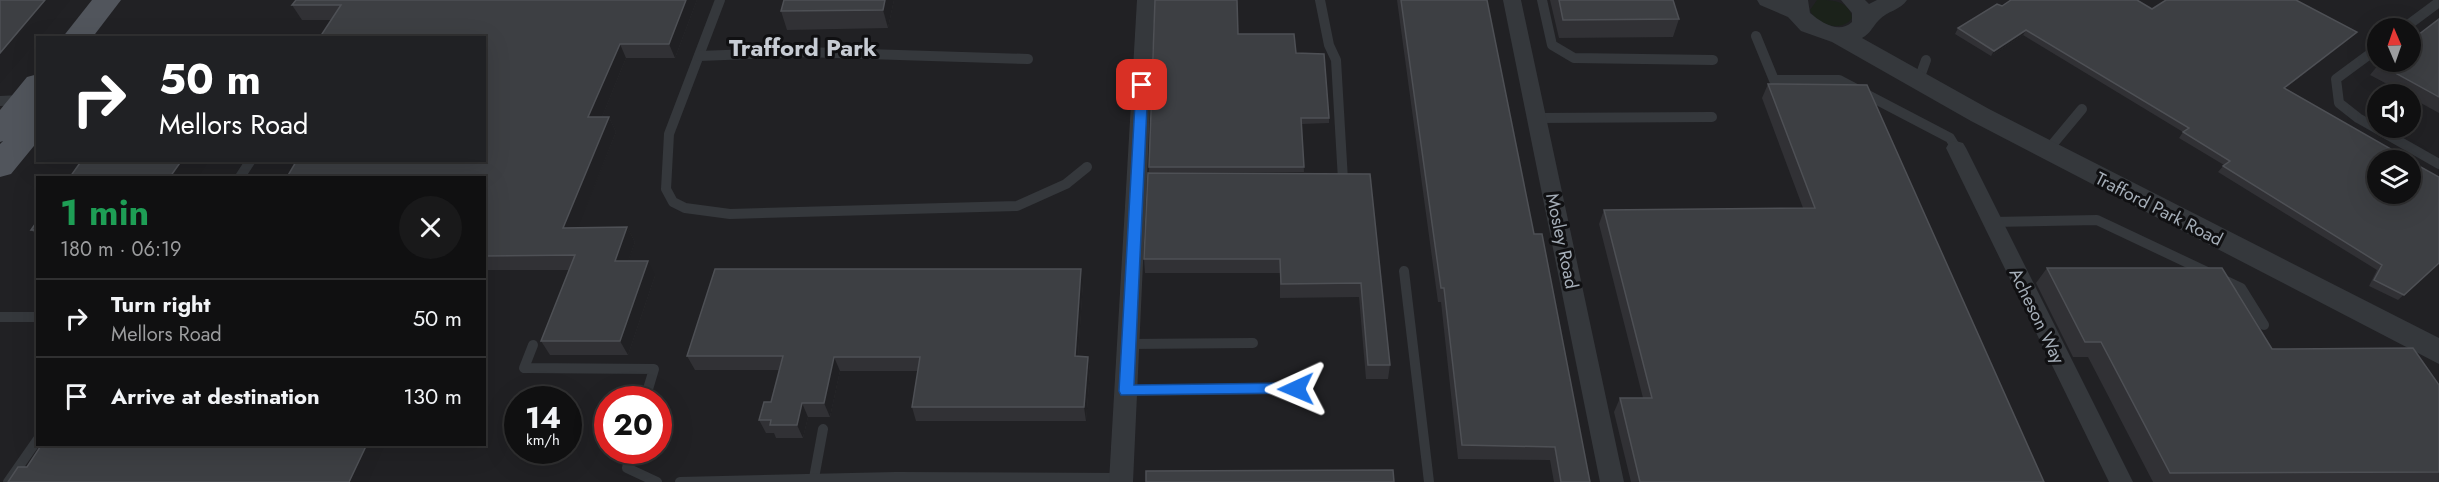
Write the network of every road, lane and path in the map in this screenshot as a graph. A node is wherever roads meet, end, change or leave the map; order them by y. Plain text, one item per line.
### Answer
1 (107, 0) edge
2 (132, 0) edge
3 (720, 0) edge
4 (1146, 0) edge
5 (1320, 0) edge
6 (1512, 0) edge
7 (1542, 0) edge
8 (1768, 0) edge
9 (1896, 0) edge
10 (2439, 2) edge
11 (1797, 6) edge
12 (1860, 15) edge
13 (2417, 18) edge
14 (1836, 34) junction
15 (78, 36) edge
16 (104, 36) edge
17 (1756, 36) dead end
18 (699, 56) junction
19 (2367, 56) edge
20 (1028, 59) dead end
21 (1713, 60) dead end
22 (1882, 60) junction
23 (25, 101) edge
24 (2082, 109) dead end
25 (1712, 117) dead end
26 (1536, 118) junction
27 (0, 130) edge
28 (1956, 148) joint
29 (2047, 151) junction
30 (250, 162) edge
31 (2439, 164) edge
32 (0, 166) edge
33 (1087, 167) dead end
34 (241, 176) edge
35 (1320, 180) edge
36 (1991, 222) junction
37 (1404, 271) dead end
38 (0, 317) edge
39 (36, 317) edge
40 (2264, 326) dead end
41 (1253, 343) dead end
42 (1129, 344) junction
43 (532, 345) dead end
44 (2439, 352) edge
45 (649, 386) edge
46 (1296, 389) dead end
47 (1126, 391) junction
48 (824, 429) dead end
49 (36, 443) edge
50 (628, 464) edge
51 (814, 478) junction
52 (1121, 480) edge
53 (8, 482) edge
54 (657, 482) edge
55 (680, 482) edge
56 (1429, 482) edge
57 (1612, 482) edge
58 (2121, 482) edge

1 - 15 main road
2 - 16 main road
3 - 18 lane
4 - 42 street
5 - 35 lane
6 - 26 street, Mosley Road
7 - 21 lane
8 - 11 street
9 - 12 street
10 - 13 lane
11 - 14 street, Trafford Park Road
12 - 14 street
12 - 22 street, Trafford Park Road
14 - 22 street, Trafford Park Road
17 - 28 lane
18 - 20 lane
18 - 33 lane
19 - 31 lane
22 - 29 street, Trafford Park Road
23 - 27 main road
23 - 32 main road
24 - 29 lane
25 - 26 lane
26 - 57 street, Mosley Road
28 - 36 street, Acheson Way
29 - 44 street, Trafford Park Road
30 - 34 lane
36 - 40 lane
36 - 58 street, Acheson Way
37 - 56 lane
38 - 39 lane
41 - 42 lane
42 - 47 street
43 - 45 lane
46 - 47 lane
47 - 52 street
48 - 51 lane
49 - 53 lane
50 - 54 lane
51 - 52 lane
51 - 55 lane

